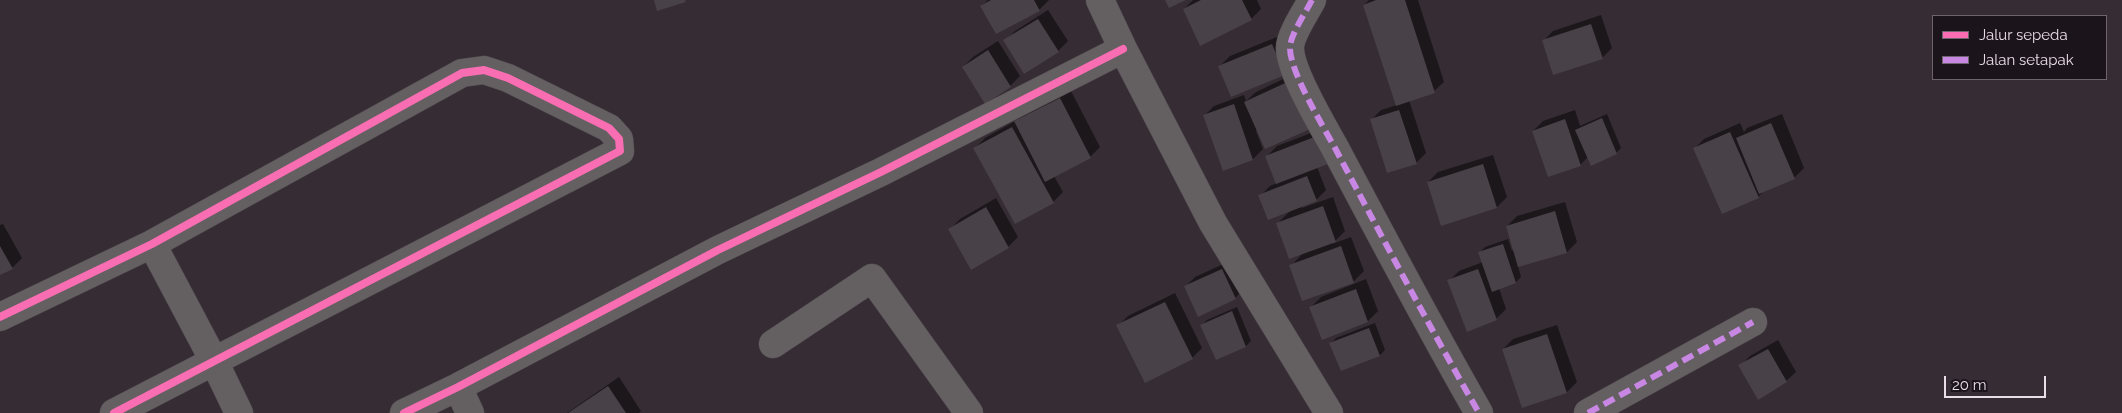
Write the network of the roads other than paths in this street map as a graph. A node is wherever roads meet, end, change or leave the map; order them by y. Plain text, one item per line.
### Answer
1 (1100, 0) edge
2 (1312, 0) edge
3 (1123, 49) junction
4 (152, 244) junction
5 (0, 317) edge
6 (1753, 322) dead end
7 (773, 344) dead end
8 (214, 361) junction
9 (458, 387) junction
10 (960, 410) edge
11 (114, 413) edge
12 (239, 413) edge
13 (404, 413) edge
14 (470, 413) edge
15 (1329, 413) edge
16 (1479, 413) edge
17 (1588, 413) edge

1 - 3 street
2 - 16 street
3 - 9 street
3 - 15 street
4 - 5 street
4 - 8 street
4 - 8 street
6 - 17 street
7 - 10 street
8 - 11 street
8 - 12 street
9 - 13 street
9 - 14 street

